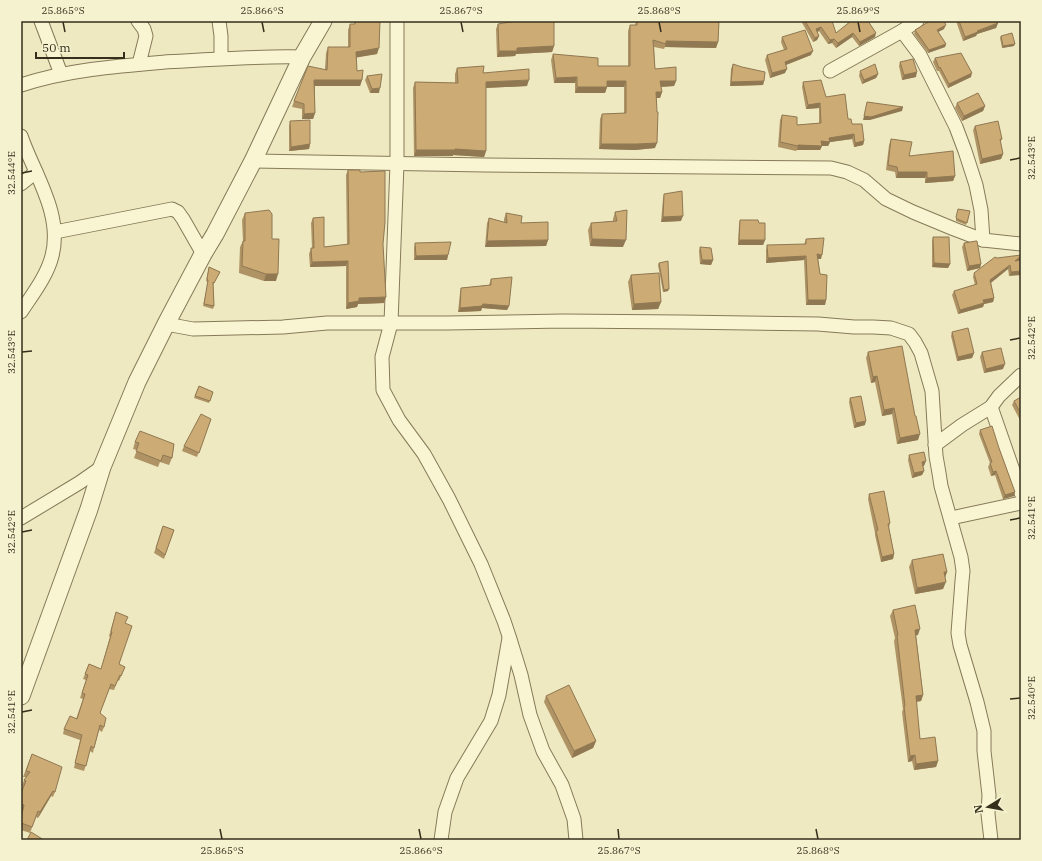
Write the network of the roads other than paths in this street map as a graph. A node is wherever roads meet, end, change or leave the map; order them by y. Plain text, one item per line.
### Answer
1 (41, 21) edge
2 (138, 21) edge
3 (219, 21) edge
4 (323, 21) edge
5 (397, 21) edge
6 (917, 21) edge
7 (902, 31) junction
8 (302, 57) junction
9 (221, 58) junction
10 (139, 64) junction
11 (830, 71) dead end
12 (61, 74) junction
13 (21, 85) edge
14 (21, 136) edge
15 (253, 161) junction
16 (397, 164) junction
17 (36, 172) junction
18 (21, 184) edge
19 (55, 232) junction
20 (983, 240) junction
21 (1021, 244) edge
22 (203, 254) junction
23 (21, 312) edge
24 (391, 323) junction
25 (166, 324) junction
26 (1021, 375) edge
27 (991, 407) junction
28 (935, 445) junction
29 (102, 467) junction
30 (1021, 493) edge
31 (1021, 503) edge
32 (21, 518) edge
33 (951, 518) junction
34 (509, 636) junction
35 (21, 696) edge
36 (441, 840) edge
37 (576, 840) edge
38 (991, 840) edge

1 - 12 street
2 - 10 street
3 - 9 street
4 - 8 street
5 - 16 street
6 - 7 street
7 - 11 street
7 - 20 street
8 - 9 street
8 - 15 street
9 - 10 street
10 - 12 street
12 - 13 street
14 - 17 street
15 - 16 street
15 - 22 street
16 - 20 street
16 - 24 street
17 - 18 street
17 - 19 street
19 - 22 street
19 - 23 street
20 - 21 street
22 - 25 street
24 - 25 street
24 - 28 street
24 - 34 street
25 - 29 street
26 - 27 street
27 - 28 street
27 - 30 street
28 - 33 street
29 - 32 street
29 - 35 street
31 - 33 street
33 - 38 street
34 - 36 street
34 - 37 street

